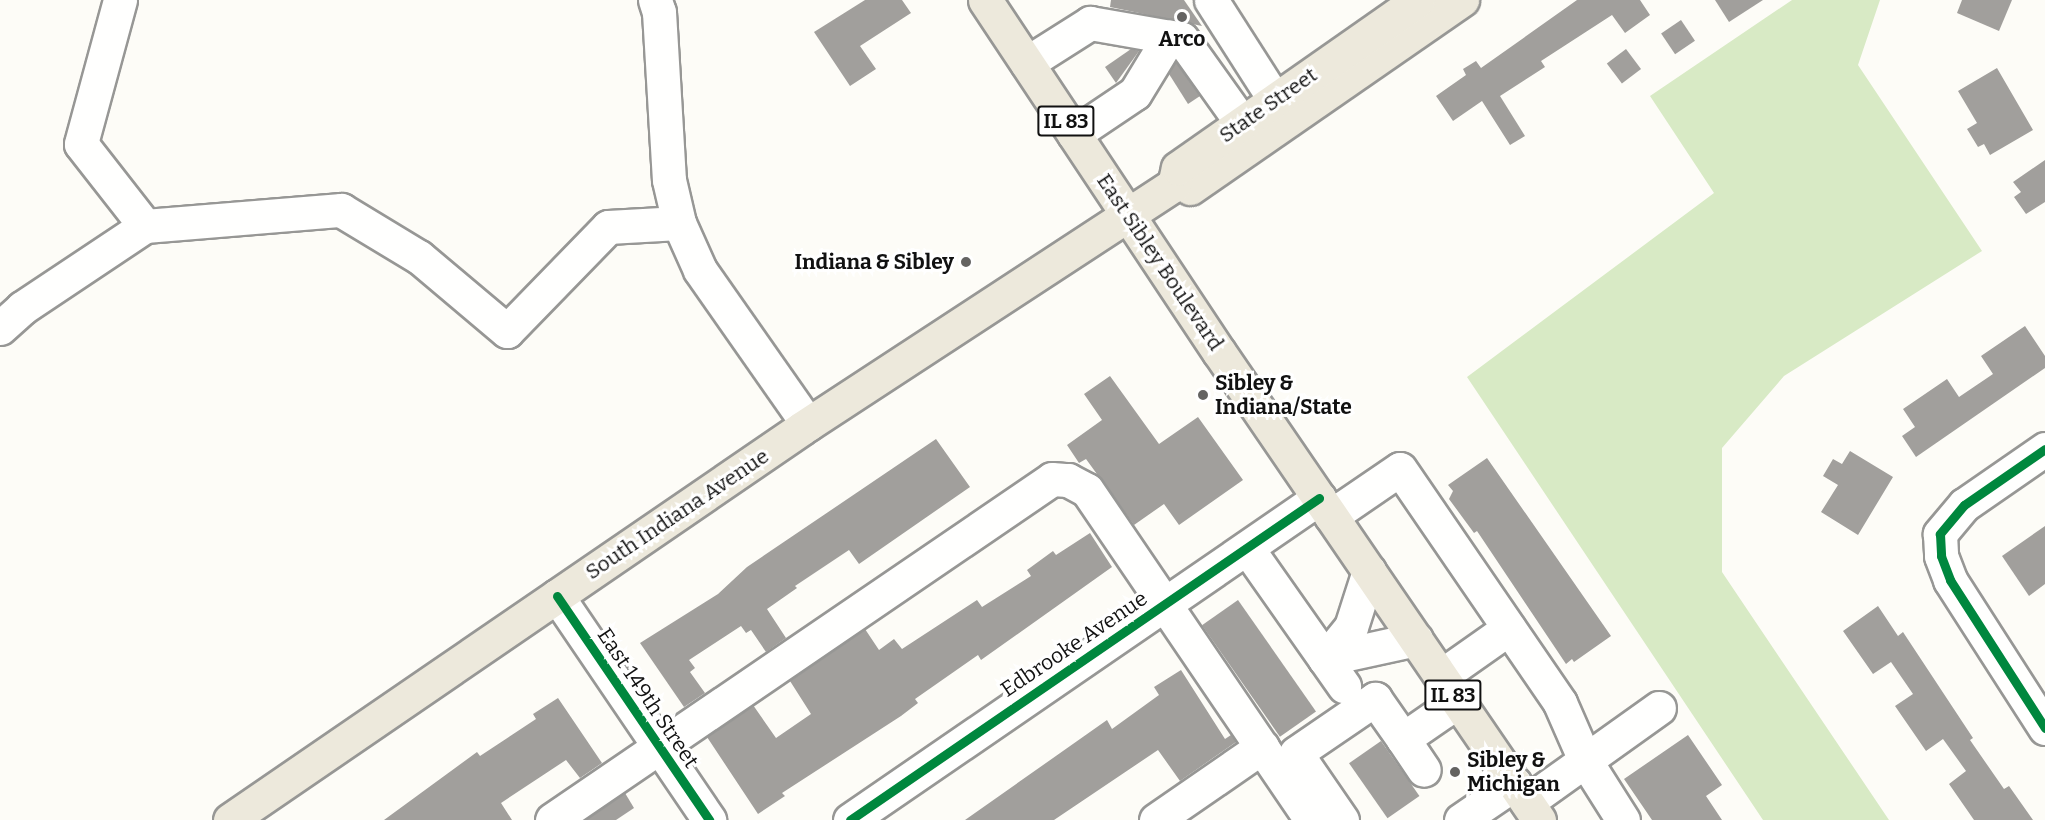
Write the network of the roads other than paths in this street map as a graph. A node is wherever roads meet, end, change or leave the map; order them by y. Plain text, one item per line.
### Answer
1 (120, 0) edge
2 (655, 0) edge
3 (985, 0) edge
4 (1211, 0) edge
5 (1418, 0) edge
6 (1462, 0) edge
7 (1169, 37) junction
8 (1027, 63) junction
9 (1275, 100) junction
10 (1242, 123) junction
11 (1074, 134) junction
12 (1181, 187) junction
13 (1127, 213) junction
14 (679, 224) junction
15 (145, 226) junction
16 (0, 328) edge
17 (808, 424) junction
18 (2045, 449) edge
19 (1325, 507) junction
20 (1247, 548) junction
21 (1369, 571) junction
22 (557, 596) junction
23 (1165, 604) junction
24 (1509, 628) junction
25 (1416, 639) junction
26 (1325, 659) junction
27 (1344, 686) dead end
28 (1449, 688) junction
29 (1659, 708) dead end
30 (2045, 728) edge
31 (1403, 739) junction
32 (659, 746) junction
33 (1262, 747) junction
34 (1585, 760) junction
35 (1424, 770) dead end
36 (1527, 802) edge
37 (230, 820) edge
38 (552, 820) edge
39 (709, 820) edge
40 (850, 820) edge
41 (1156, 820) edge
42 (1311, 820) edge
43 (1342, 820) edge
44 (1461, 820) edge
45 (1623, 820) edge

1 - 15 street
2 - 14 street
3 - 8 main road, East Sibley Boulevard / IL 83
4 - 9 street
5 - 9 main road, State Street
6 - 12 main road, State Street
7 - 8 street
7 - 10 street
7 - 11 street
8 - 11 main road, East Sibley Boulevard / IL 83
9 - 10 main road, State Street
10 - 12 main road, State Street
11 - 13 main road, East Sibley Boulevard / IL 83
12 - 13 main road, State Street
13 - 17 main road, South Indiana Avenue
13 - 19 main road, East Sibley Boulevard / IL 83
14 - 15 street
14 - 17 street
15 - 16 street
17 - 22 main road, South Indiana Avenue
18 - 30 street
19 - 20 street, Edbrooke Avenue
19 - 21 main road, East Sibley Boulevard / IL 83
19 - 24 street, Edbrooke Avenue
20 - 23 street, Edbrooke Avenue
20 - 26 street
21 - 25 main road, East Sibley Boulevard / IL 83
21 - 26 street
22 - 32 street, East 149th Street
22 - 37 main road, South Indiana Avenue
23 - 32 street
23 - 33 street
23 - 40 street, Edbrooke Avenue
24 - 28 street
24 - 34 street
25 - 26 street
25 - 28 main road, East Sibley Boulevard / IL 83
26 - 27 street
28 - 31 street
28 - 36 main road, East Sibley Boulevard / IL 83
29 - 34 street
31 - 35 street
31 - 43 street
32 - 38 street
32 - 39 street, East 149th Street
33 - 41 street
33 - 42 street
34 - 36 street
34 - 45 street
36 - 44 street

